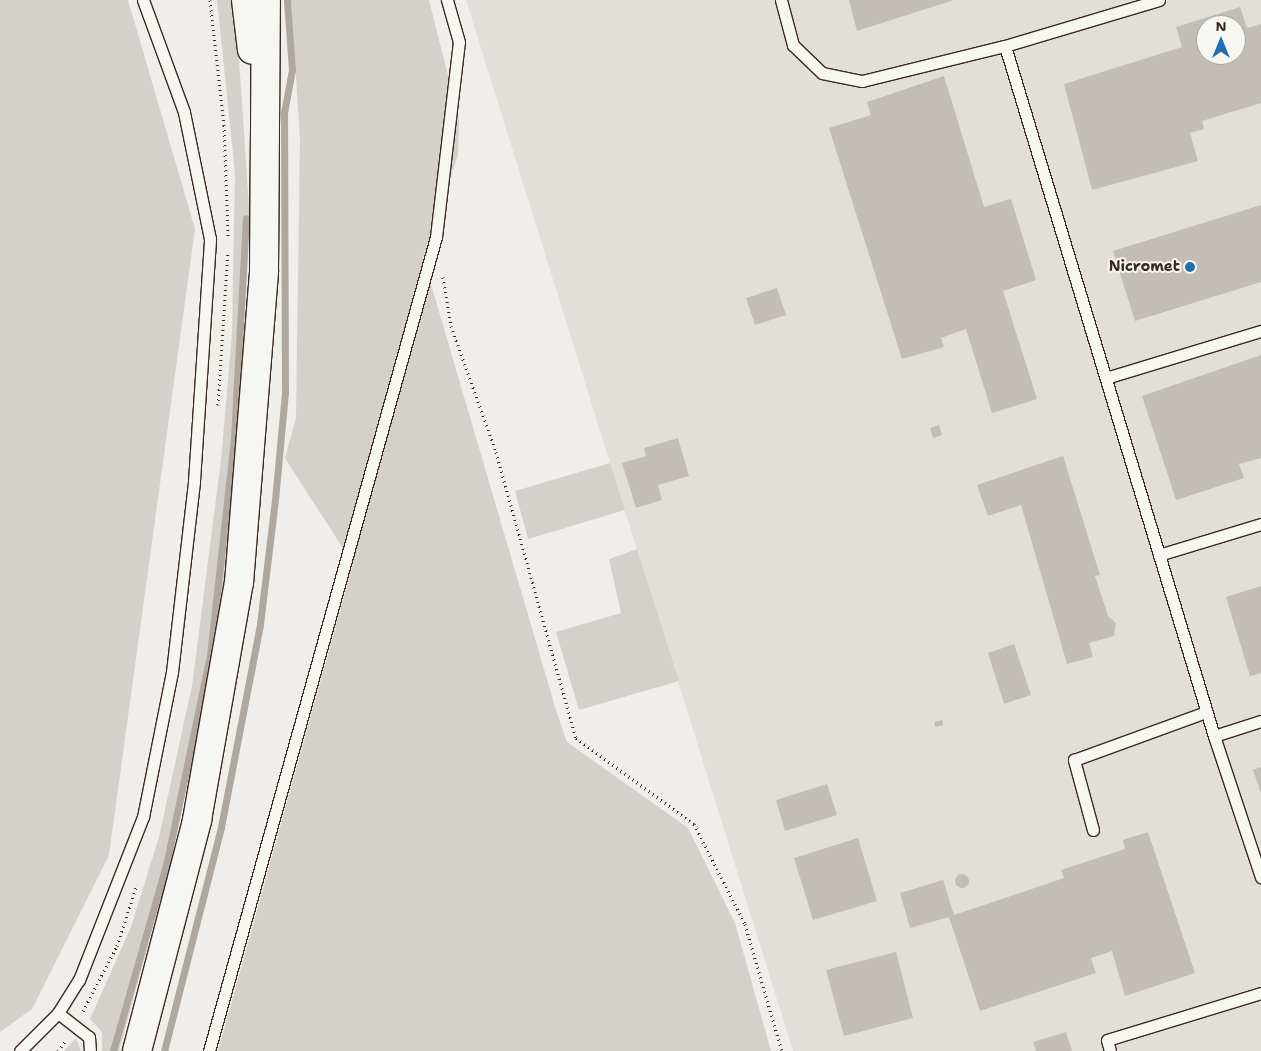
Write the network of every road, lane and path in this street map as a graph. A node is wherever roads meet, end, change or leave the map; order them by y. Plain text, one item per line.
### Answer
1 (143, 0) edge
2 (246, 0) edge
3 (266, 0) edge
4 (447, 0) edge
5 (781, 0) edge
6 (1159, 0) edge
7 (1005, 46) junction
8 (262, 108) junction
9 (436, 237) junction
10 (1261, 331) edge
11 (1106, 378) junction
12 (1261, 524) edge
13 (1159, 555) junction
14 (1206, 712) junction
15 (1261, 721) edge
16 (1214, 736) junction
17 (1093, 830) dead end
18 (1261, 877) edge
19 (1261, 993) edge
20 (58, 1013) junction
21 (20, 1051) edge
22 (90, 1051) edge
23 (137, 1051) edge
24 (209, 1051) edge
25 (782, 1051) edge
26 (1110, 1051) edge

1 - 20 lane
2 - 8 main road
3 - 8 main road
4 - 9 lane
5 - 7 lane
6 - 7 lane
7 - 11 lane
8 - 23 main road
9 - 24 lane
9 - 25 path
10 - 11 lane
11 - 13 lane
12 - 13 lane
13 - 14 lane
14 - 16 lane
14 - 17 lane
15 - 16 lane
16 - 18 lane
19 - 26 lane
20 - 21 lane
20 - 22 lane

